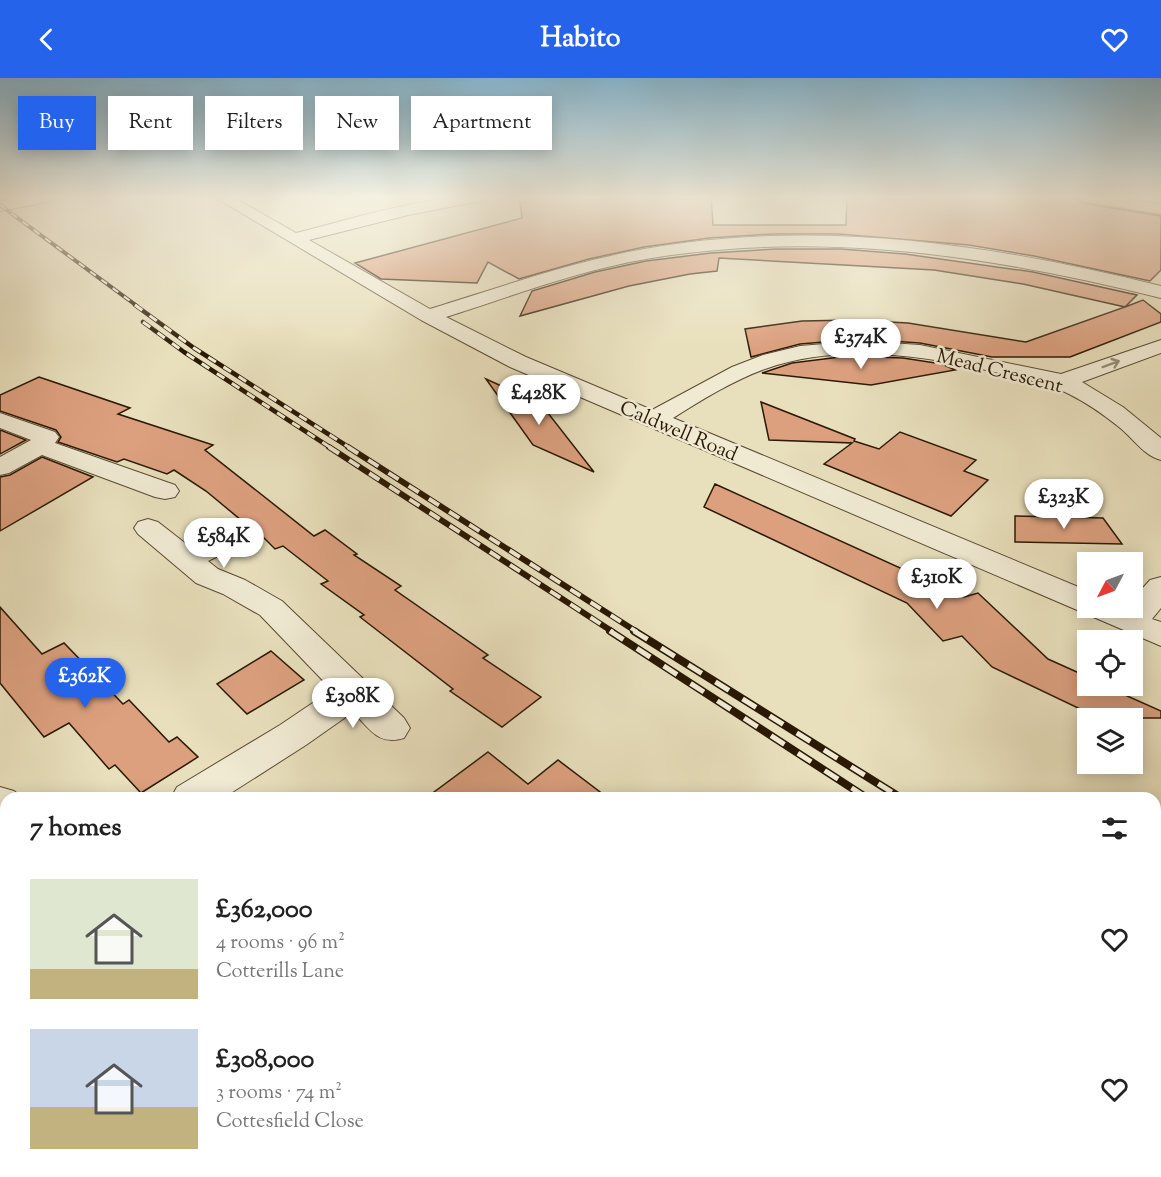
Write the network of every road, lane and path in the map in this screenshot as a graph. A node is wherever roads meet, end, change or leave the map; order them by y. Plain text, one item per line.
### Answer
1 (311, 247) edge
2 (708, 247) edge
3 (926, 247) edge
4 (1161, 292) edge
5 (428, 316) junction
6 (1161, 346) edge
7 (1061, 382) junction
8 (1121, 385) dead end
9 (1092, 397) junction
10 (654, 419) junction
11 (0, 420) edge
12 (40, 446) junction
13 (1161, 452) edge
14 (0, 467) edge
15 (165, 491) dead end
16 (148, 528) dead end
17 (241, 534) dead end
18 (187, 560) junction
19 (1161, 588) edge
20 (1077, 598) edge
21 (1122, 618) edge
22 (1132, 622) junction
23 (1161, 635) edge
24 (355, 692) junction
25 (391, 728) dead end
26 (201, 792) edge

1 - 5 street, Caldwell Road
2 - 5 street
3 - 4 street
5 - 10 street, Caldwell Road
7 -> 6 street
7 - 9 street, Mead Crescent
7 - 10 street, Mead Crescent
8 - 9 street
9 - 13 street, Mead Crescent
10 - 20 street, Caldwell Road
11 - 12 street
12 - 14 street
12 - 15 street
16 - 18 street
17 - 18 street
18 - 24 street
19 - 22 street
21 - 22 street
22 - 23 street
24 - 25 street
24 - 26 street

